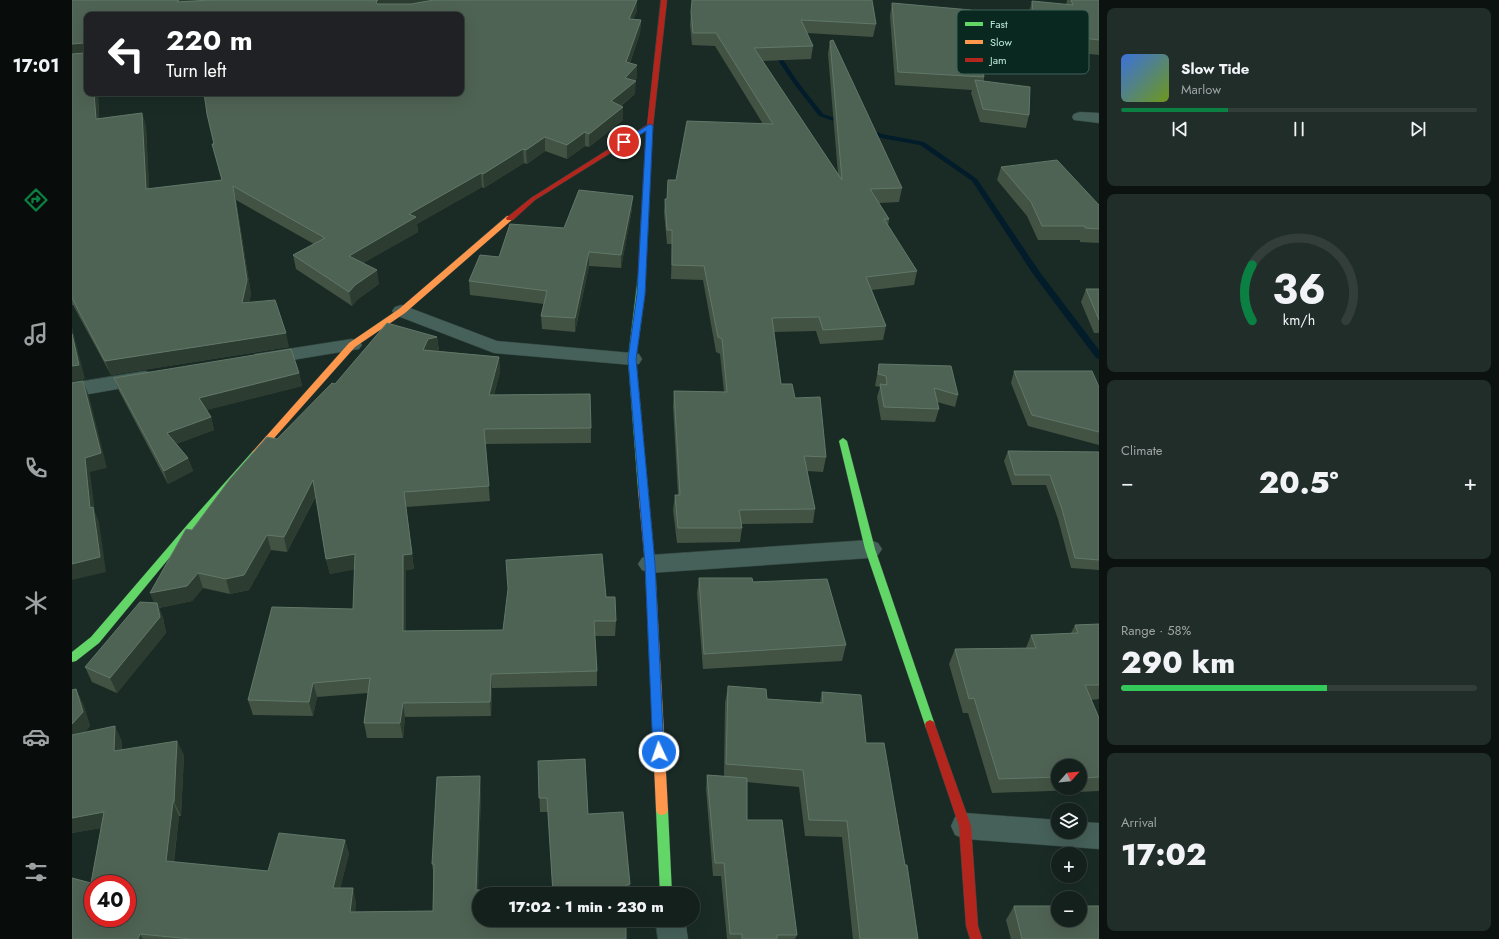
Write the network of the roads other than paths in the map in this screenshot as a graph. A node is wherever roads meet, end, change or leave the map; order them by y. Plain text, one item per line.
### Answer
1 (664, 0) edge
2 (1080, 118) dead end
3 (1099, 118) edge
4 (650, 126) junction
5 (402, 311) junction
6 (352, 345) junction
7 (632, 359) junction
8 (243, 362) edge
9 (165, 375) edge
10 (72, 390) edge
11 (843, 441) dead end
12 (870, 549) junction
13 (650, 564) junction
14 (72, 658) edge
15 (965, 826) junction
16 (1099, 836) edge
17 (666, 887) edge
18 (671, 927) edge
19 (673, 939) edge
20 (976, 939) edge

1 - 4 street
2 - 3 street
4 - 5 street
4 - 7 street
5 - 6 street
5 - 7 street
6 - 8 street
6 - 14 street
7 - 13 street
9 - 10 street
11 - 12 street
12 - 13 street
12 - 15 street
13 - 17 street
15 - 16 street
15 - 20 street
18 - 19 street

